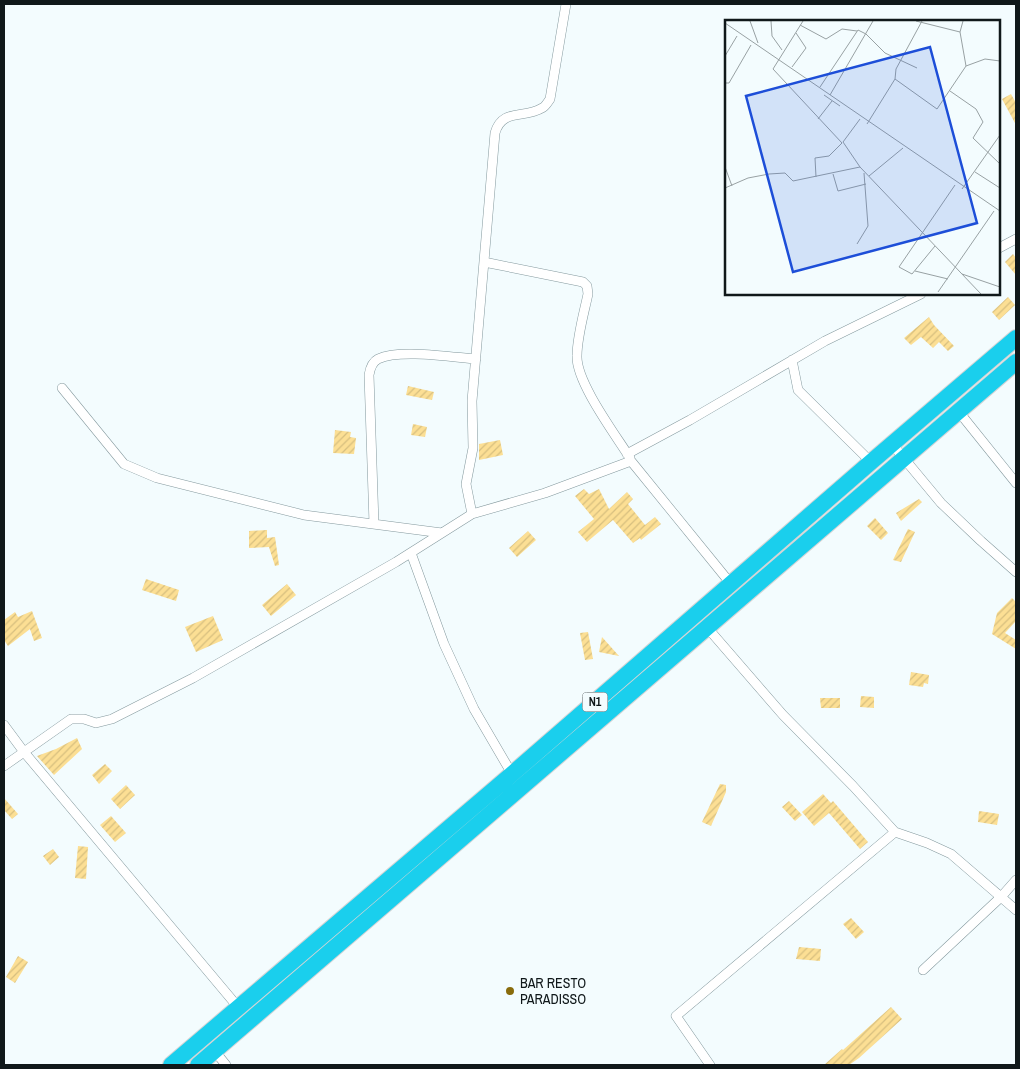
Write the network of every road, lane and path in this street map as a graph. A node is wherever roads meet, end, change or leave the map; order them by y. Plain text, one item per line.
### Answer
1 (566, 4) edge
2 (1016, 238) edge
3 (1000, 247) edge
4 (484, 262) junction
5 (919, 295) edge
6 (1016, 338) edge
7 (476, 359) junction
8 (792, 360) junction
9 (1016, 362) edge
10 (62, 388) dead end
11 (959, 412) junction
12 (892, 444) junction
13 (629, 457) junction
14 (905, 459) junction
15 (871, 462) junction
16 (1016, 483) edge
17 (472, 514) junction
18 (374, 524) junction
19 (442, 533) junction
20 (411, 553) junction
21 (1016, 572) edge
22 (731, 584) junction
23 (696, 615) junction
24 (708, 627) junction
25 (4, 725) edge
26 (24, 752) junction
27 (4, 766) edge
28 (512, 774) junction
29 (895, 832) junction
30 (1016, 880) edge
31 (1001, 896) junction
32 (1016, 910) edge
33 (923, 970) dead end
34 (238, 1007) junction
35 (205, 1036) junction
36 (215, 1051) junction
37 (171, 1065) edge
38 (198, 1065) edge
39 (226, 1065) edge
40 (710, 1065) edge

1 - 4 street
2 - 3 street
4 - 7 street
4 - 13 street
5 - 8 street
6 - 12 highway, N1
7 - 17 street
7 - 18 street
8 - 13 street
8 - 15 street
9 - 11 highway, N1
10 - 18 street
11 - 14 highway, N1
11 - 16 street
12 - 14 street
12 - 15 highway, N1
13 - 17 street
13 - 22 street
14 - 21 street
14 - 24 highway, N1
15 - 22 highway, N1
17 - 19 street
18 - 19 street
19 - 20 street
20 - 26 street
20 - 28 street
22 - 23 highway, N1
23 - 24 street
23 - 28 highway, N1
24 - 29 street
24 - 36 highway, N1
25 - 26 street
26 - 27 street
26 - 34 street
28 - 34 highway, N1
29 - 31 street
29 - 40 street
30 - 31 street
31 - 32 street
31 - 33 street
34 - 35 highway, N1
35 - 36 street
35 - 37 highway, N1
36 - 38 highway, N1
36 - 39 street

